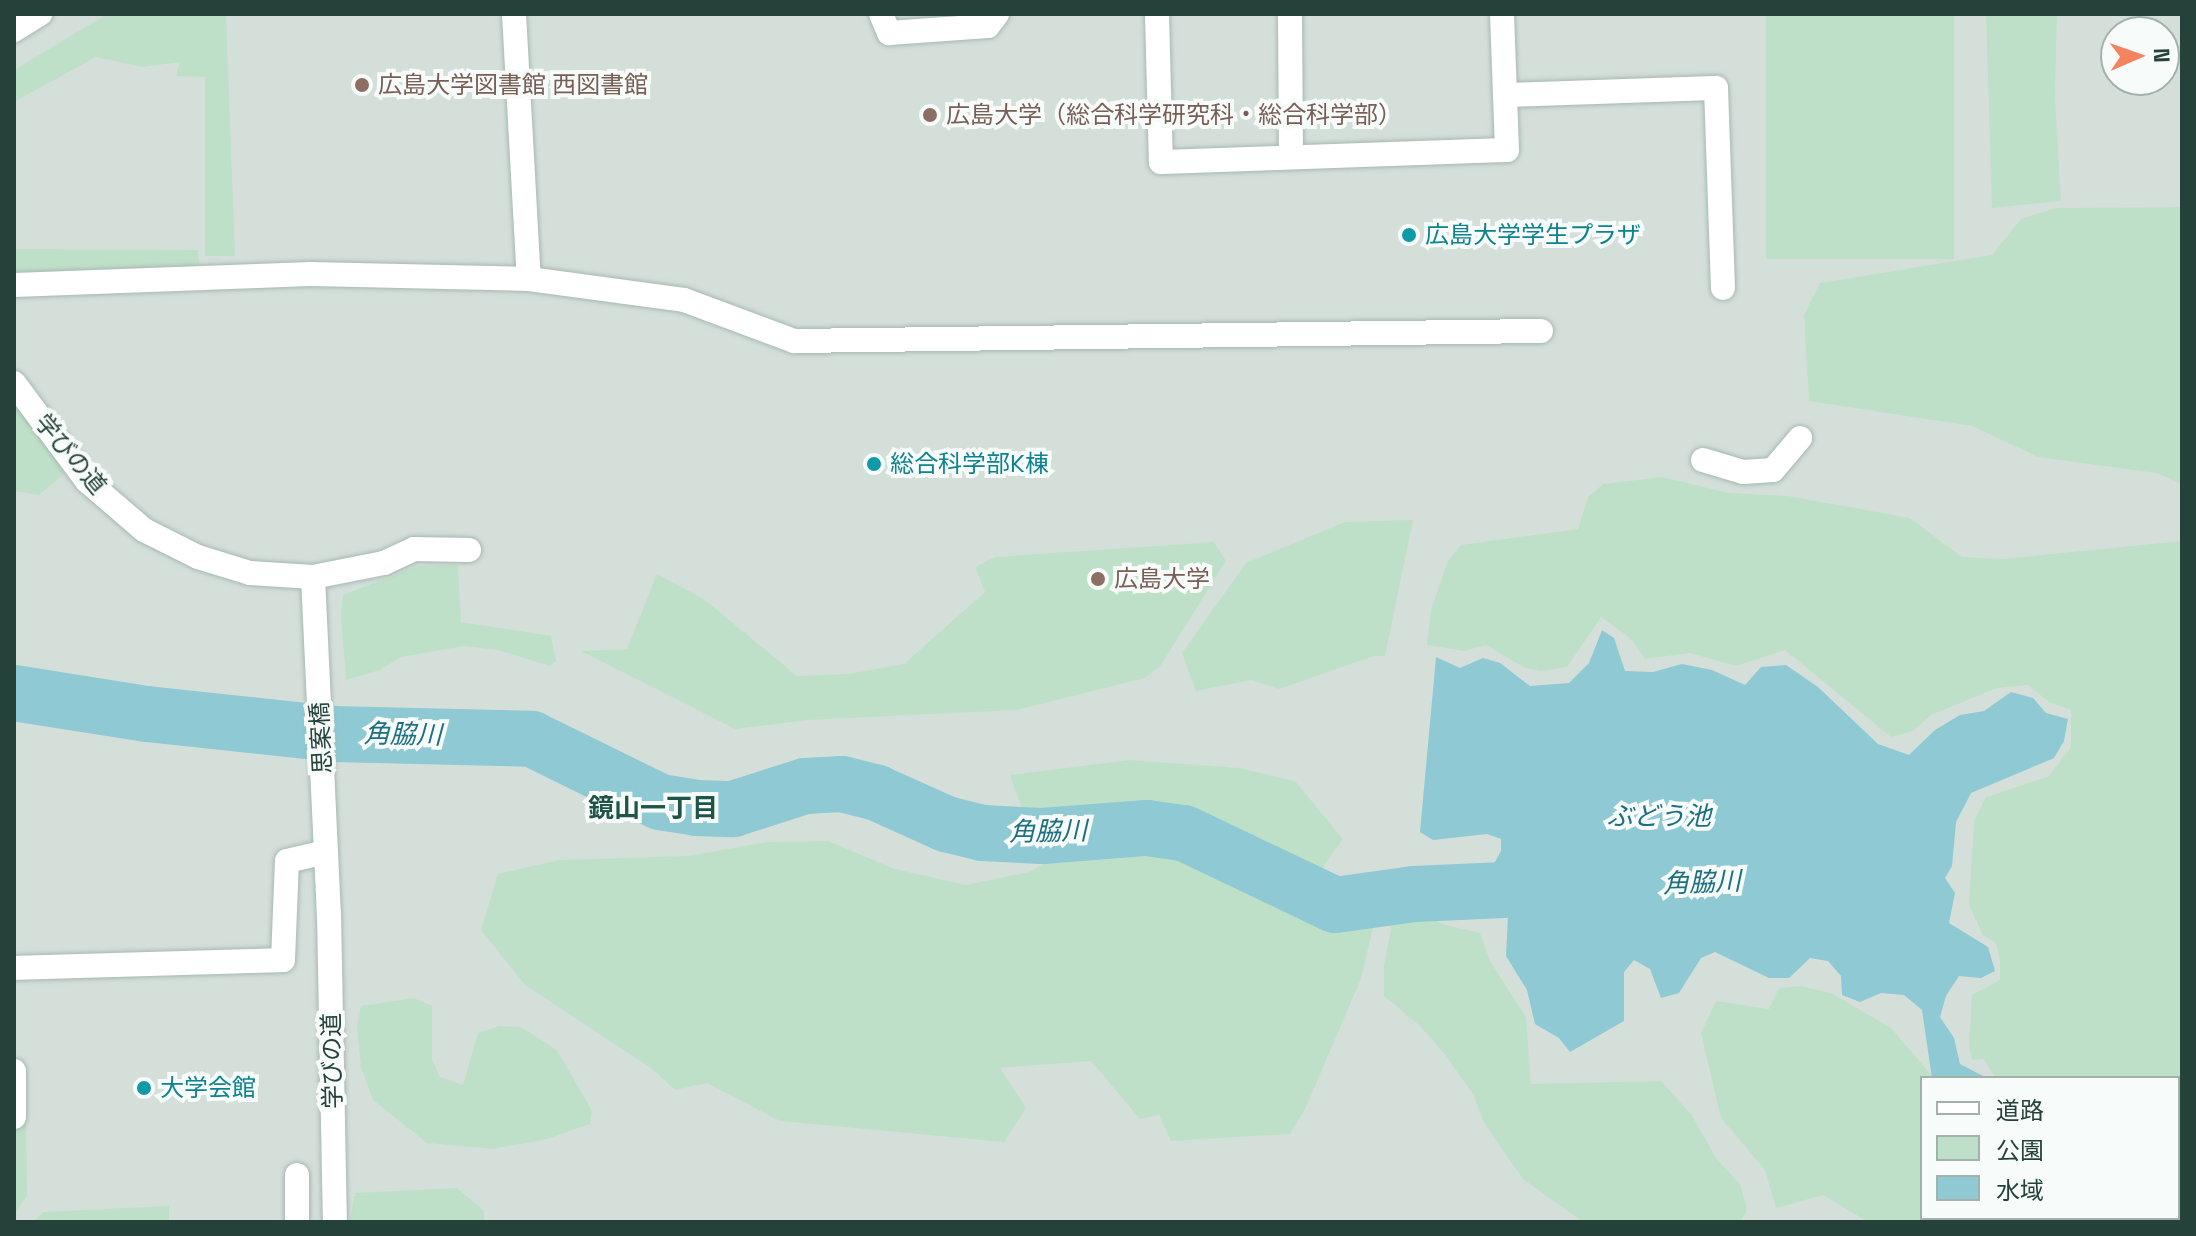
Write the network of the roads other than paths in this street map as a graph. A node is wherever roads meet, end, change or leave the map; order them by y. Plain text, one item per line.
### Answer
1 (40, 14) edge
2 (514, 14) edge
3 (881, 14) edge
4 (997, 14) edge
5 (1157, 14) edge
6 (1290, 14) edge
7 (1502, 14) edge
8 (14, 30) edge
9 (1505, 95) junction
10 (1291, 156) junction
11 (529, 279) junction
12 (14, 285) edge
13 (1723, 288) dead end
14 (1541, 331) dead end
15 (14, 383) edge
16 (1800, 438) dead end
17 (1703, 460) dead end
18 (469, 550) dead end
19 (313, 577) junction
20 (326, 852) junction
21 (14, 968) edge
22 (14, 1071) edge
23 (14, 1117) edge
24 (297, 1175) dead end
25 (297, 1222) edge
26 (335, 1222) edge

1 - 8 street
2 - 11 street
3 - 4 street
5 - 10 street
6 - 10 street
7 - 9 street
9 - 10 street
9 - 13 street
11 - 12 street
11 - 14 street
15 - 19 street, 学びの道
16 - 17 street
18 - 19 street, 学びの道
19 - 20 street, 思案橋
20 - 21 street
20 - 26 street, 学びの道
22 - 23 street
24 - 25 street

